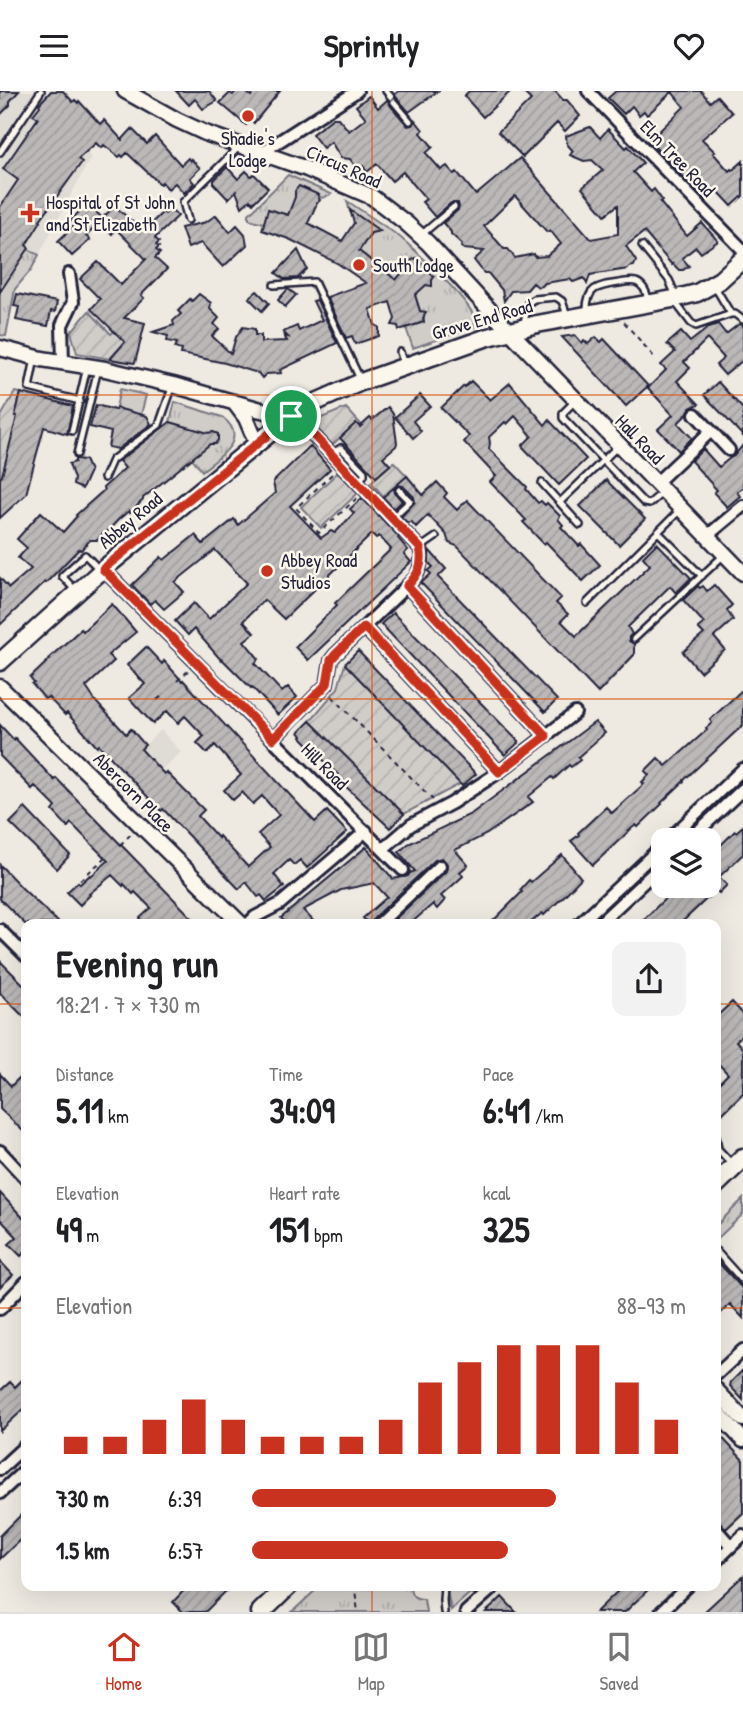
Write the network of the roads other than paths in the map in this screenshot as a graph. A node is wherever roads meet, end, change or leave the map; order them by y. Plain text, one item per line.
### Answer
1 (41, 91) edge
2 (125, 91) edge
3 (357, 91) edge
4 (386, 91) edge
5 (588, 91) edge
6 (410, 121) dead end
7 (240, 146) junction
8 (0, 152) edge
9 (261, 153) junction
10 (454, 207) dead end
11 (188, 220) dead end
12 (421, 235) junction
13 (642, 246) dead end
14 (743, 250) edge
15 (743, 259) edge
16 (69, 274) dead end
17 (713, 284) junction
18 (274, 285) dead end
19 (675, 299) junction
20 (649, 304) junction
21 (732, 314) junction
22 (587, 315) junction
23 (568, 319) junction
24 (743, 320) edge
25 (516, 330) junction
26 (0, 348) edge
27 (35, 358) junction
28 (62, 363) junction
29 (93, 368) junction
30 (361, 381) junction
31 (173, 385) junction
32 (576, 400) junction
33 (80, 401) junction
34 (233, 401) junction
35 (695, 414) dead end
36 (291, 416) junction
37 (72, 431) dead end
38 (710, 431) junction
39 (257, 444) junction
40 (619, 445) junction
41 (729, 450) dead end
42 (77, 454) dead end
43 (331, 454) junction
44 (603, 460) junction
45 (104, 478) dead end
46 (357, 482) junction
47 (542, 483) dead end
48 (660, 487) junction
49 (399, 490) dead end
50 (560, 502) junction
51 (743, 506) edge
52 (681, 509) junction
53 (392, 518) junction
54 (580, 524) dead end
55 (658, 532) junction
56 (707, 536) junction
57 (436, 537) dead end
58 (420, 548) junction
59 (725, 554) junction
60 (102, 570) junction
61 (743, 573) edge
62 (62, 576) junction
63 (702, 576) junction
64 (56, 582) dead end
65 (407, 586) junction
66 (77, 592) junction
67 (587, 603) dead end
68 (364, 627) junction
69 (634, 639) dead end
70 (0, 662) edge
71 (0, 687) edge
72 (575, 713) dead end
73 (546, 736) junction
74 (273, 739) junction
75 (743, 769) edge
76 (499, 772) junction
77 (743, 789) edge
78 (681, 828) edge
79 (702, 828) edge
80 (366, 831) junction
81 (383, 849) junction
82 (651, 856) edge
83 (440, 866) dead end
84 (403, 870) dead end
85 (651, 875) edge
86 (236, 919) edge
87 (253, 919) edge
88 (384, 919) edge
89 (584, 919) edge
90 (604, 919) edge
91 (0, 930) edge
92 (21, 951) edge
93 (0, 1151) edge
94 (721, 1151) edge
95 (739, 1162) edge
96 (21, 1174) edge
97 (721, 1179) edge
98 (721, 1257) edge
99 (743, 1281) edge
100 (21, 1287) edge
101 (0, 1309) edge
102 (743, 1350) edge
103 (721, 1370) edge
104 (721, 1395) edge
105 (721, 1416) edge
106 (743, 1419) edge
107 (743, 1440) edge
108 (21, 1450) edge
109 (0, 1469) edge
110 (21, 1474) edge
111 (0, 1493) edge
112 (721, 1535) edge
113 (743, 1535) edge
114 (731, 1546) junction
115 (721, 1556) edge
116 (283, 1591) edge
117 (444, 1591) edge
118 (489, 1591) edge
119 (684, 1591) edge
120 (261, 1612) edge
121 (444, 1612) edge
122 (466, 1612) edge
123 (661, 1612) edge

1 - 8 lane
2 - 7 street, Circus Road
3 - 9 street
4 - 6 lane
5 - 14 street, Elm Tree Road
7 - 9 street, Circus Road
7 - 11 lane
9 - 12 street, Circus Road
10 - 12 lane
12 - 25 street, Circus Road
13 - 19 lane
15 - 17 main road, Grove End Road
16 - 28 street
17 - 19 main road, Grove End Road
17 - 21 lane
18 - 30 lane
19 - 20 main road, Grove End Road
19 - 21 lane
20 - 22 main road, Grove End Road
20 - 22 lane
21 - 24 lane
22 - 23 main road, Grove End Road
23 - 25 main road, Grove End Road
23 - 25 lane
25 - 30 main road, Grove End Road
25 - 32 street, Hall Road
26 - 27 street
27 - 28 street
27 - 33 lane
28 - 29 street
29 - 31 street
29 - 33 lane
29 - 42 lane
30 - 36 main road, Grove End Road
31 - 34 street
31 - 45 lane
32 - 40 street, Hall Road
32 - 44 lane
33 - 37 lane
34 - 36 street
34 - 39 street
35 - 38 street
36 - 39 main road, Abbey Road
36 - 43 street
38 - 41 street
38 - 48 street
39 - 60 main road, Abbey Road
40 - 44 lane
40 - 48 street, Hall Road
43 - 46 street
43 - 46 lane
44 - 48 lane
44 - 50 lane
46 - 53 street
47 - 50 lane
48 - 52 street, Hall Road
49 - 53 lane
50 - 54 lane
51 - 56 street
52 - 55 lane
52 - 56 street, Hall Road
53 - 58 street
55 - 63 lane
55 - 67 lane
56 - 59 street, Hall Road
57 - 58 lane
58 - 65 street
59 - 61 street, Hall Road
59 - 63 lane
60 - 62 lane
60 - 66 main road, Abbey Road
60 - 74 street, Hill Road
62 - 64 lane
62 - 66 lane
63 - 69 lane
65 - 68 street
65 - 73 street
66 - 70 main road, Abbey Road
68 - 74 street
68 - 76 street
71 - 86 street, Abercorn Place
72 - 73 street
73 - 76 street
74 - 80 street, Hill Road
75 - 78 street
76 - 81 street
77 - 79 street
80 - 81 street, Hill Road
80 - 87 street
81 - 84 street, Hill Road
82 - 89 street
83 - 88 street
85 - 90 street
91 - 92 street
93 - 96 street
94 - 95 lane
95 - 97 main road
98 - 99 lane
100 - 101 street
102 - 103 street
104 - 106 street
105 - 107 street
108 - 109 street
110 - 111 street
112 - 114 street
113 - 114 street
114 - 115 street
116 - 120 main road
117 - 121 lane
118 - 122 street
119 - 123 street

